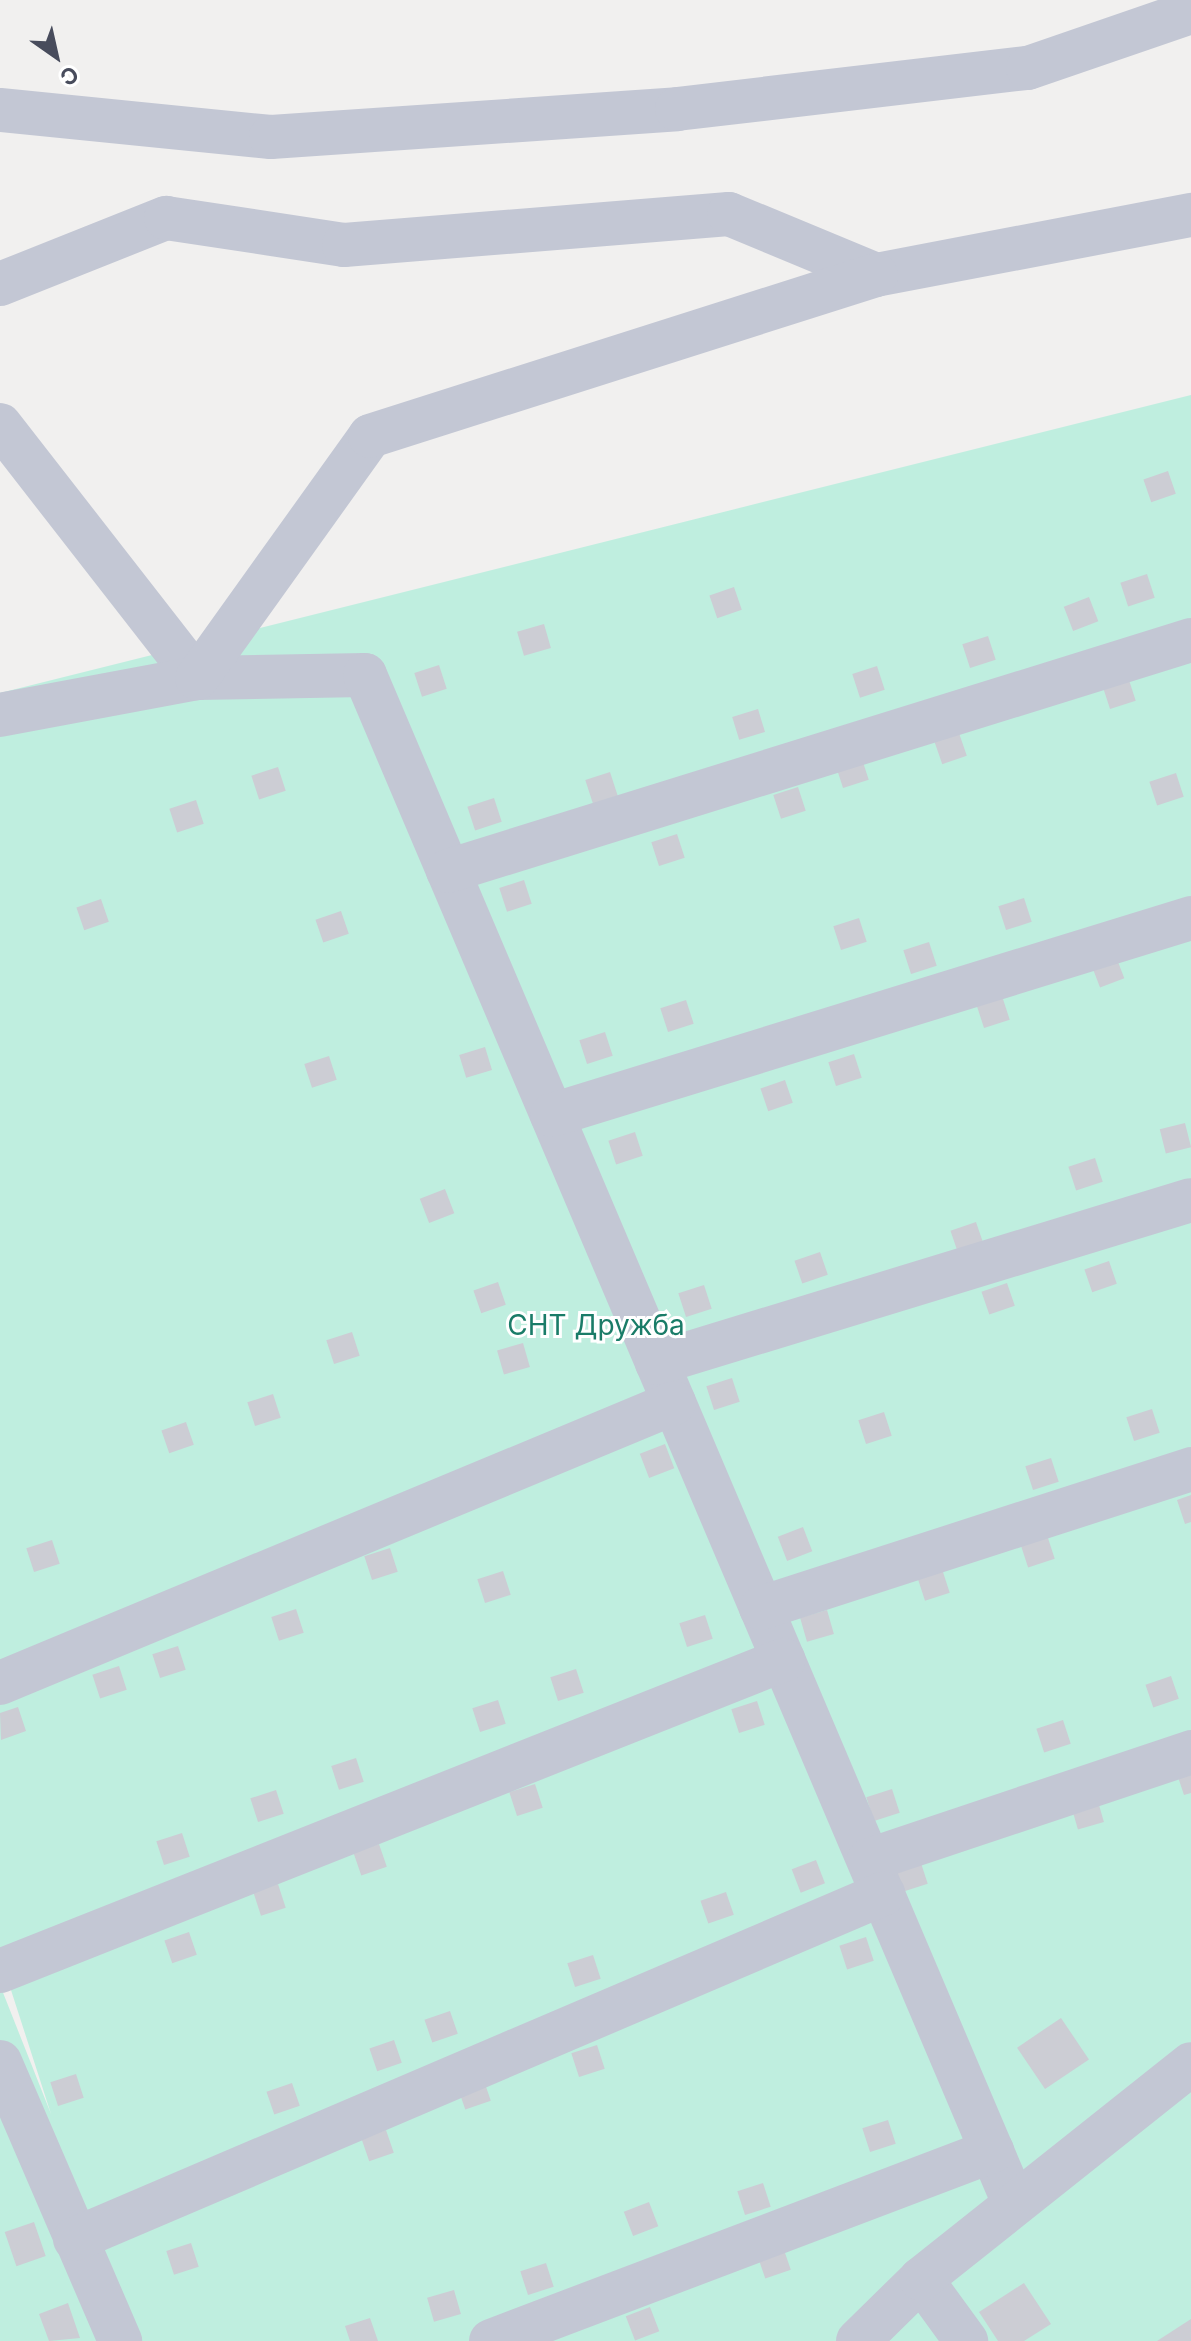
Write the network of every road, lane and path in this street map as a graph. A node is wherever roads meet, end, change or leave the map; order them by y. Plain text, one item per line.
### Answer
1 (1191, 12) edge
2 (0, 110) edge
3 (1191, 215) edge
4 (876, 275) junction
5 (0, 284) edge
6 (0, 425) edge
7 (1191, 640) edge
8 (197, 678) junction
9 (0, 715) edge
10 (448, 871) junction
11 (1191, 918) edge
12 (552, 1115) junction
13 (1191, 1200) edge
14 (657, 1363) junction
15 (674, 1403) junction
16 (1191, 1469) edge
17 (761, 1608) junction
18 (783, 1660) junction
19 (0, 1683) edge
20 (1191, 1752) edge
21 (876, 1877) junction
22 (0, 1971) edge
23 (0, 2062) edge
24 (1191, 2064) edge
25 (992, 2151) junction
26 (1014, 2203) junction
27 (75, 2239) junction
28 (921, 2279) junction
29 (120, 2341) edge
30 (491, 2341) edge
31 (858, 2341) edge
32 (966, 2341) edge

1 - 2 street
3 - 4 street
4 - 5 street
4 - 8 street
6 - 8 street
7 - 10 street
8 - 9 street
8 - 10 street
10 - 12 street
11 - 12 street
12 - 14 street
13 - 14 street
14 - 15 street
15 - 17 street
15 - 19 street
16 - 17 street
17 - 18 street
18 - 21 street
18 - 22 street
20 - 21 street
21 - 25 street
21 - 27 street
23 - 27 street
24 - 26 street
25 - 26 street
25 - 30 street
26 - 28 street
27 - 29 street
28 - 31 street
28 - 32 street

